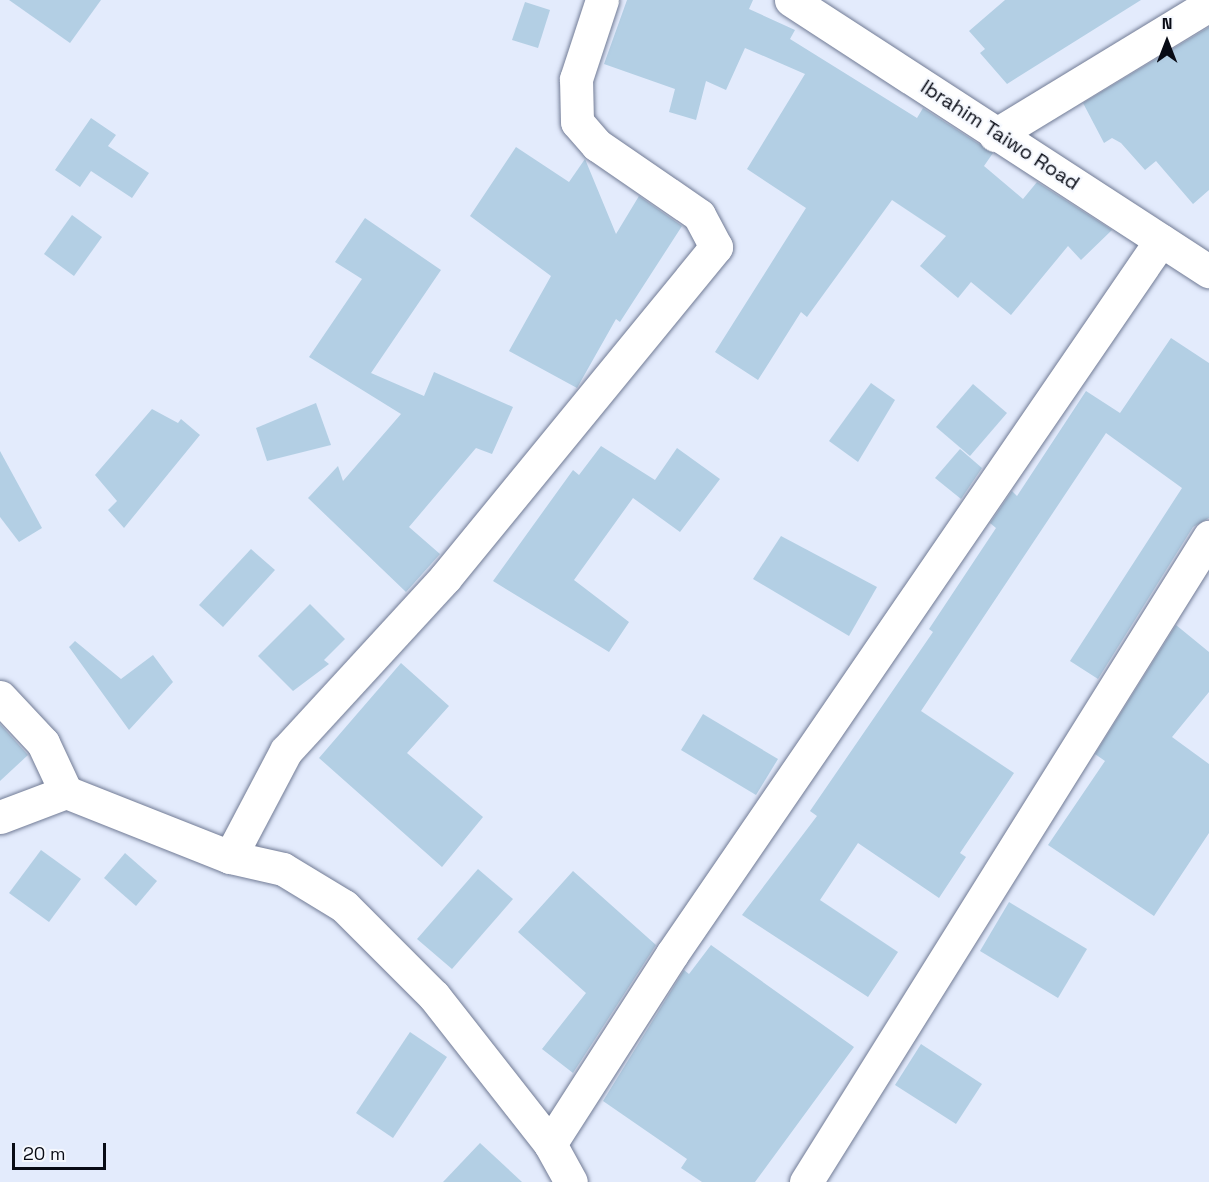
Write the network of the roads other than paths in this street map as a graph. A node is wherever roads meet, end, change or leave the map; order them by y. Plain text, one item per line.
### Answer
1 (602, 0) edge
2 (791, 0) edge
3 (1209, 5) edge
4 (995, 135) junction
5 (1161, 240) junction
6 (1209, 272) edge
7 (1209, 537) edge
8 (0, 697) edge
9 (66, 792) junction
10 (0, 817) edge
11 (230, 857) junction
12 (550, 1143) junction
13 (571, 1182) edge
14 (806, 1182) edge

1 - 11 street
2 - 4 street, Ibrahim Taiwo Road
3 - 4 street
4 - 5 street, Ibrahim Taiwo Road
5 - 6 street, Ibrahim Taiwo Road
5 - 12 street
7 - 14 street
8 - 9 street
9 - 10 street
9 - 11 street
11 - 12 street
12 - 13 street

